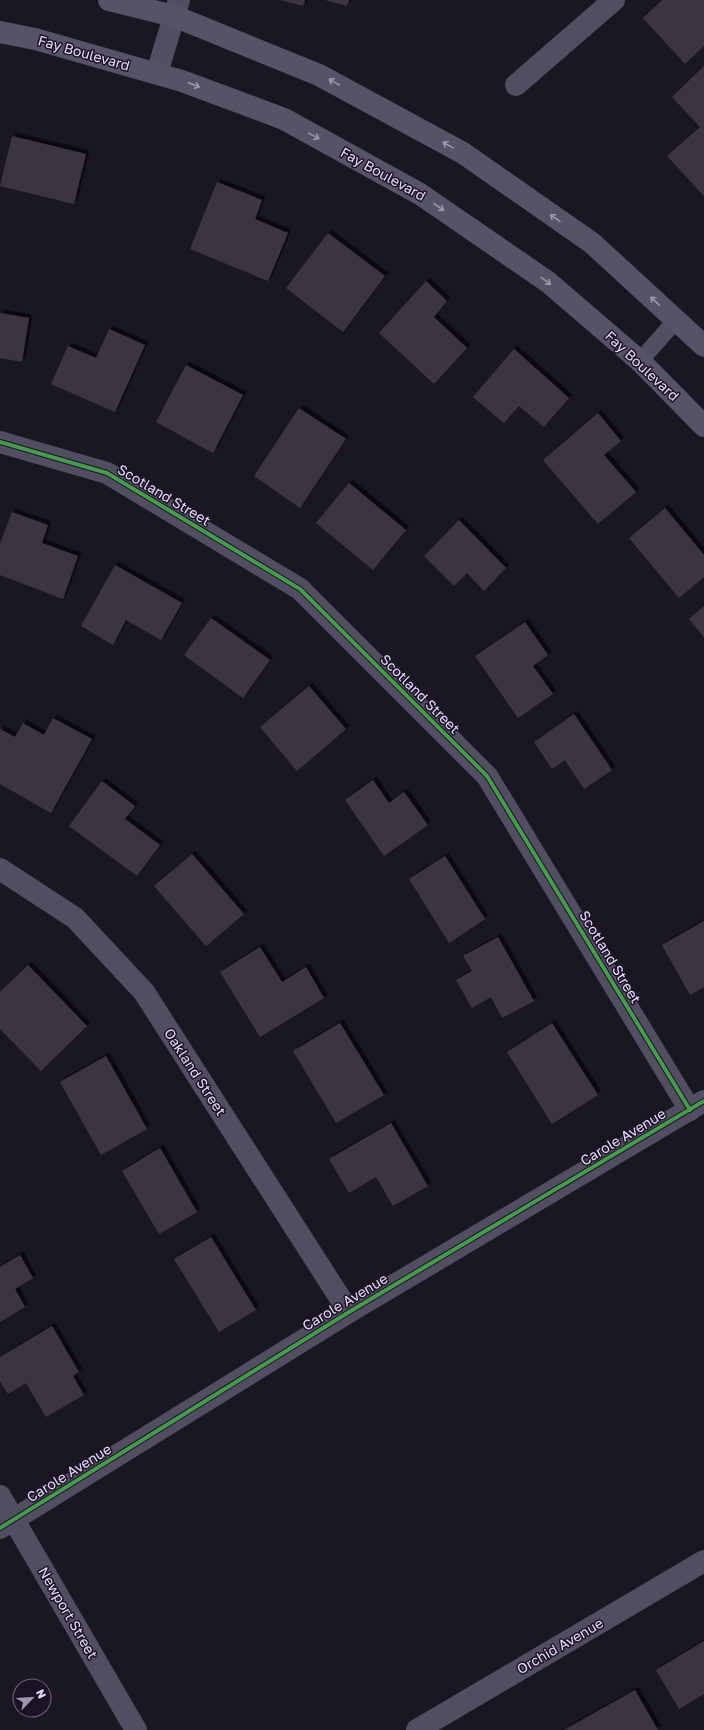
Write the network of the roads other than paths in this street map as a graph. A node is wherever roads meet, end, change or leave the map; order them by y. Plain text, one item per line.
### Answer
1 (109, 0) edge
2 (614, 0) edge
3 (177, 8) edge
4 (0, 32) edge
5 (157, 74) junction
6 (516, 85) dead end
7 (676, 320) junction
8 (704, 346) edge
9 (640, 361) junction
10 (704, 426) edge
11 (0, 442) edge
12 (0, 869) edge
13 (697, 1106) edge
14 (349, 1312) junction
15 (0, 1496) edge
16 (7, 1524) edge
17 (704, 1561) edge
18 (136, 1730) edge
19 (417, 1730) edge

1 - 3 main road
2 - 6 street
3 - 5 street
7 -> 3 main road
4 - 5 main road, Fay Boulevard
5 -> 9 main road, Fay Boulevard
7 - 8 main road
7 - 9 lane
9 - 10 main road, Fay Boulevard
11 - 13 street, Scotland Street
12 - 14 street, Oakland Street
13 - 14 street, Carole Avenue
14 - 16 street, Carole Avenue
15 - 16 street, Newport Street
16 - 18 street, Newport Street
17 - 19 street, Orchid Avenue

